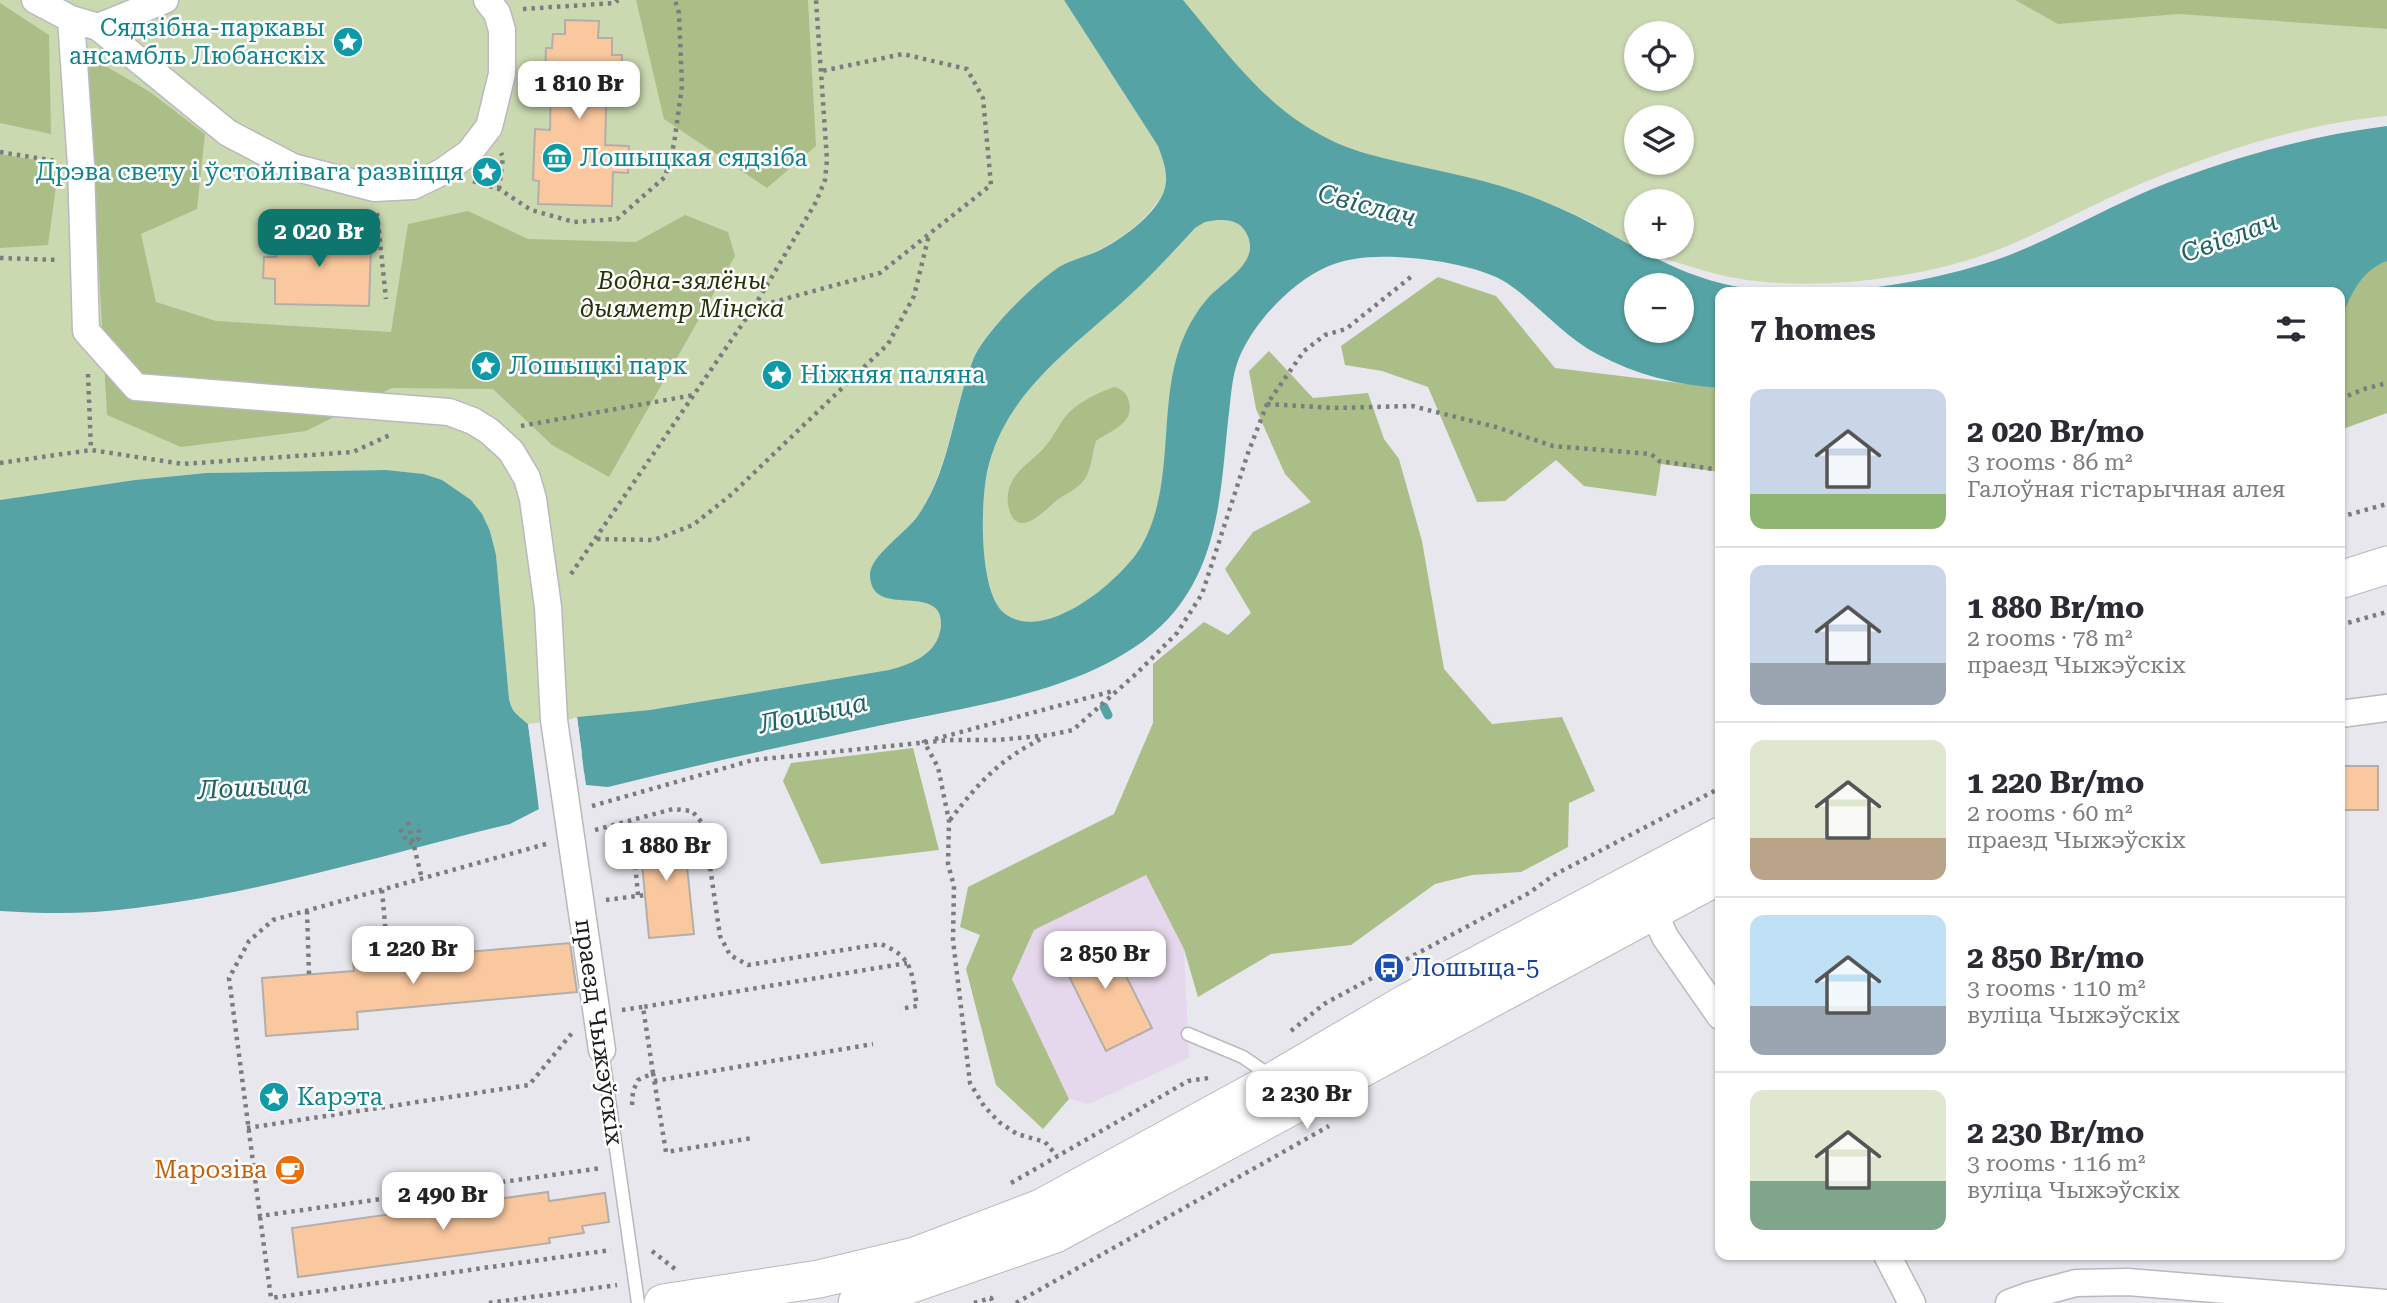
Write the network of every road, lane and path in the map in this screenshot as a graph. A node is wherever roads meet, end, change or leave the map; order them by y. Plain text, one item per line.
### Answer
1 (35, 0) edge
2 (165, 0) edge
3 (618, 0) edge
4 (675, 0) edge
5 (816, 0) edge
6 (582, 3) edge
7 (492, 6) edge
8 (71, 19) junction
9 (98, 27) junction
10 (822, 71) junction
11 (0, 152) edge
12 (81, 166) junction
13 (442, 172) junction
14 (374, 188) junction
15 (929, 234) junction
16 (0, 258) edge
17 (83, 261) junction
18 (1412, 276) dead end
19 (386, 299) dead end
20 (754, 307) junction
21 (86, 331) junction
22 (2387, 383) edge
23 (694, 395) junction
24 (2345, 397) edge
25 (1267, 404) junction
26 (410, 407) junction
27 (489, 431) junction
28 (90, 450) junction
29 (0, 463) edge
30 (1715, 469) edge
31 (2387, 504) edge
32 (2345, 516) edge
33 (597, 539) junction
34 (2387, 565) edge
35 (2345, 578) edge
36 (548, 607) junction
37 (2387, 612) edge
38 (2345, 624) edge
39 (1115, 691) junction
40 (2387, 708) edge
41 (2345, 714) edge
42 (1049, 736) junction
43 (924, 742) junction
44 (1715, 791) edge
45 (569, 818) junction
46 (949, 821) junction
47 (408, 822) dead end
48 (419, 824) dead end
49 (400, 828) dead end
50 (1715, 839) edge
51 (413, 844) junction
52 (642, 862) dead end
53 (1715, 878) edge
54 (422, 879) junction
55 (1639, 879) junction
56 (382, 890) junction
57 (638, 895) junction
58 (645, 895) dead end
59 (581, 903) junction
60 (307, 911) junction
61 (1654, 912) junction
62 (388, 959) dead end
63 (907, 963) junction
64 (309, 974) dead end
65 (643, 1007) junction
66 (900, 1009) dead end
67 (1715, 1009) edge
68 (597, 1014) junction
69 (1188, 1034) dead end
70 (873, 1044) dead end
71 (602, 1049) joint
72 (653, 1073) junction
73 (654, 1081) junction
74 (1277, 1087) junction
75 (631, 1110) dead end
76 (1329, 1126) dead end
77 (247, 1128) junction
78 (752, 1138) dead end
79 (1057, 1156) junction
80 (608, 1167) dead end
81 (1007, 1186) dead end
82 (260, 1216) junction
83 (619, 1249) dead end
84 (1890, 1260) edge
85 (649, 1292) edge
86 (489, 1303) edge
87 (638, 1303) edge
88 (857, 1303) edge
89 (974, 1303) edge
90 (993, 1303) edge
91 (1016, 1303) edge
92 (1912, 1303) edge
93 (2009, 1303) edge
94 (2386, 1303) edge

1 - 8 street
2 - 9 street
3 - 6 path
4 - 13 path
5 - 10 path
6 - 7 path
7 - 13 street
8 - 9 street
8 - 12 street
9 - 14 street
10 - 15 path
10 - 20 path
11 - 12 path
12 - 17 street
13 - 14 street
14 - 19 path
15 - 20 path
15 - 33 path
16 - 17 path
17 - 21 street
18 - 25 path
20 - 23 path
21 - 26 street, праезд Чыжэўскіх
21 - 28 path
22 - 24 path
23 - 27 path
23 - 33 path
25 - 30 path
25 - 39 path
26 - 27 street, праезд Чыжэўскіх
26 - 28 path
27 - 36 street, праезд Чыжэўскіх
28 - 29 path
31 - 32 path
33 - 36 path
34 - 35 street
36 - 45 street, праезд Чыжэўскіх
37 - 38 path
39 - 42 path
39 - 43 path
40 - 41 street
42 - 43 path
42 - 46 path
43 - 45 path
43 - 46 path
44 - 74 path
45 - 54 path
45 - 59 street, праезд Чыжэўскіх
45 - 63 path
46 - 79 path
47 - 51 path
48 - 51 path
49 - 51 path
50 - 55 street
51 - 54 path
52 - 57 path
53 - 61 street
54 - 56 path
55 - 61 street
55 - 74 street
56 - 60 path
56 - 62 path
57 - 58 path
57 - 59 path
59 - 68 street, праезд Чыжэўскіх
60 - 64 path
60 - 77 path
61 - 67 street
61 - 74 street
63 - 65 path
63 - 66 path
65 - 68 path
65 - 72 path
68 - 71 street, праезд Чыжэўскіх
68 - 77 path
69 - 74 lane
70 - 73 path
71 - 85 lane, праезд Чыжэўскіх
72 - 73 path
72 - 75 path
73 - 78 path
74 - 79 path
74 - 85 street
74 - 88 street
76 - 91 path
77 - 82 path
79 - 81 path
80 - 82 path
82 - 83 path
84 - 92 street
85 - 86 path
85 - 87 lane, праезд Чыжэўскіх
89 - 90 path
93 - 94 street

